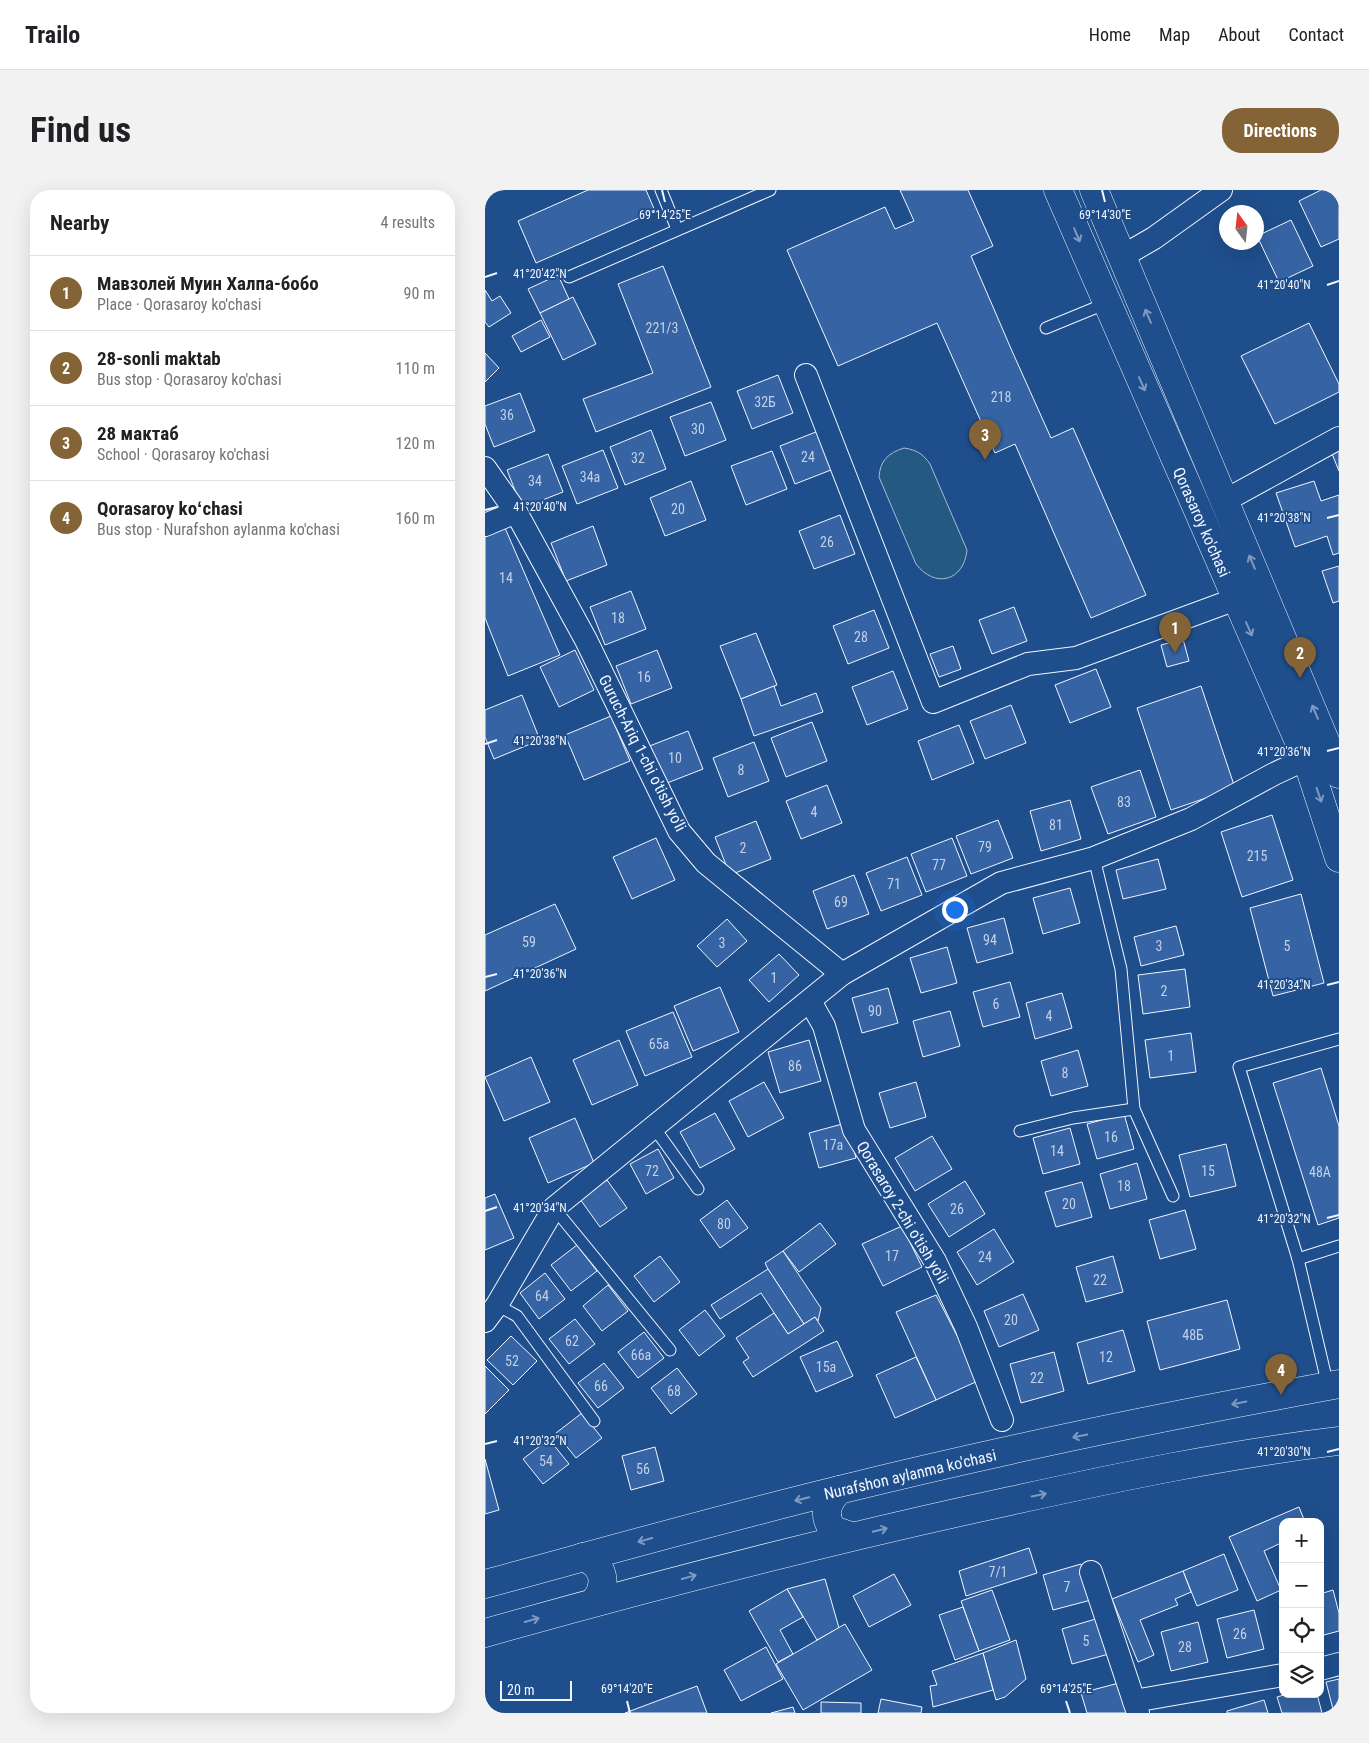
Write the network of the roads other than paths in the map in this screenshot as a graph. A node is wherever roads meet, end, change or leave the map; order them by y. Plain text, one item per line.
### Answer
1 (661, 190) edge
2 (770, 190) edge
3 (1058, 190) edge
4 (1094, 190) edge
5 (1221, 190) edge
6 (677, 229) junction
7 (1123, 256) junction
8 (569, 276) dead end
9 (1107, 303) junction
10 (1046, 328) dead end
11 (807, 375) dead end
12 (1339, 438) edge
13 (485, 468) edge
14 (1226, 500) junction
15 (517, 512) junction
16 (485, 525) edge
17 (1236, 599) junction
18 (1325, 750) edge
19 (1339, 774) edge
20 (1094, 858) junction
21 (1339, 858) edge
22 (842, 974) junction
23 (810, 1001) junction
24 (1338, 1041) edge
25 (1134, 1109) junction
26 (653, 1126) junction
27 (1020, 1131) dead end
28 (698, 1189) dead end
29 (1173, 1196) dead end
30 (554, 1208) junction
31 (1339, 1246) edge
32 (1298, 1259) junction
33 (489, 1307) edge
34 (670, 1350) dead end
35 (1334, 1385) edge
36 (1002, 1420) dead end
37 (594, 1421) dead end
38 (1339, 1441) edge
39 (839, 1490) junction
40 (851, 1536) junction
41 (583, 1557) junction
42 (1091, 1572) dead end
43 (485, 1584) edge
44 (595, 1602) junction
45 (485, 1633) edge
46 (1339, 1664) edge
47 (1324, 1668) edge
48 (1279, 1676) edge
49 (1136, 1707) edge

1 - 6 lane
2 - 6 lane
3 -> 9 main road, Qorasaroy ko'chasi
4 - 7 main road, Qorasaroy ko'chasi
5 - 7 street
6 - 8 lane
14 -> 7 main road, Qorasaroy ko'chasi
9 - 10 lane
9 -> 17 main road, Qorasaroy ko'chasi
11 - 17 street
12 - 14 street
13 - 15 street, Guruch-Ariq 1-chi o'tish yo'li
18 -> 14 main road, Qorasaroy ko'chasi
15 - 16 street
15 - 22 street, Guruch-Ariq 1-chi o'tish yo'li
17 -> 18 main road, Qorasaroy ko'chasi
18 - 19 main road, Qorasaroy ko'chasi
18 - 20 street
18 -> 21 main road, Qorasaroy ko'chasi
20 - 22 street
20 - 25 lane
22 - 23 street
23 - 26 street
23 - 36 street, Qorasaroy 2-chi o'tish yo'li
24 - 32 lane
25 - 27 lane
25 - 29 lane
26 - 28 lane
26 - 30 street
30 - 33 street
30 - 34 lane
31 - 32 lane
32 - 35 lane
33 - 37 lane
35 -> 39 main road, Nurafshon aylanma ko'chasi
40 -> 38 main road
39 - 40 main road
39 -> 41 main road, Nurafshon aylanma ko'chasi
44 -> 40 main road
41 - 43 main road, Nurafshon aylanma ko'chasi
41 - 44 main road
42 - 49 street
45 -> 44 main road
46 - 47 street
48 - 49 street

